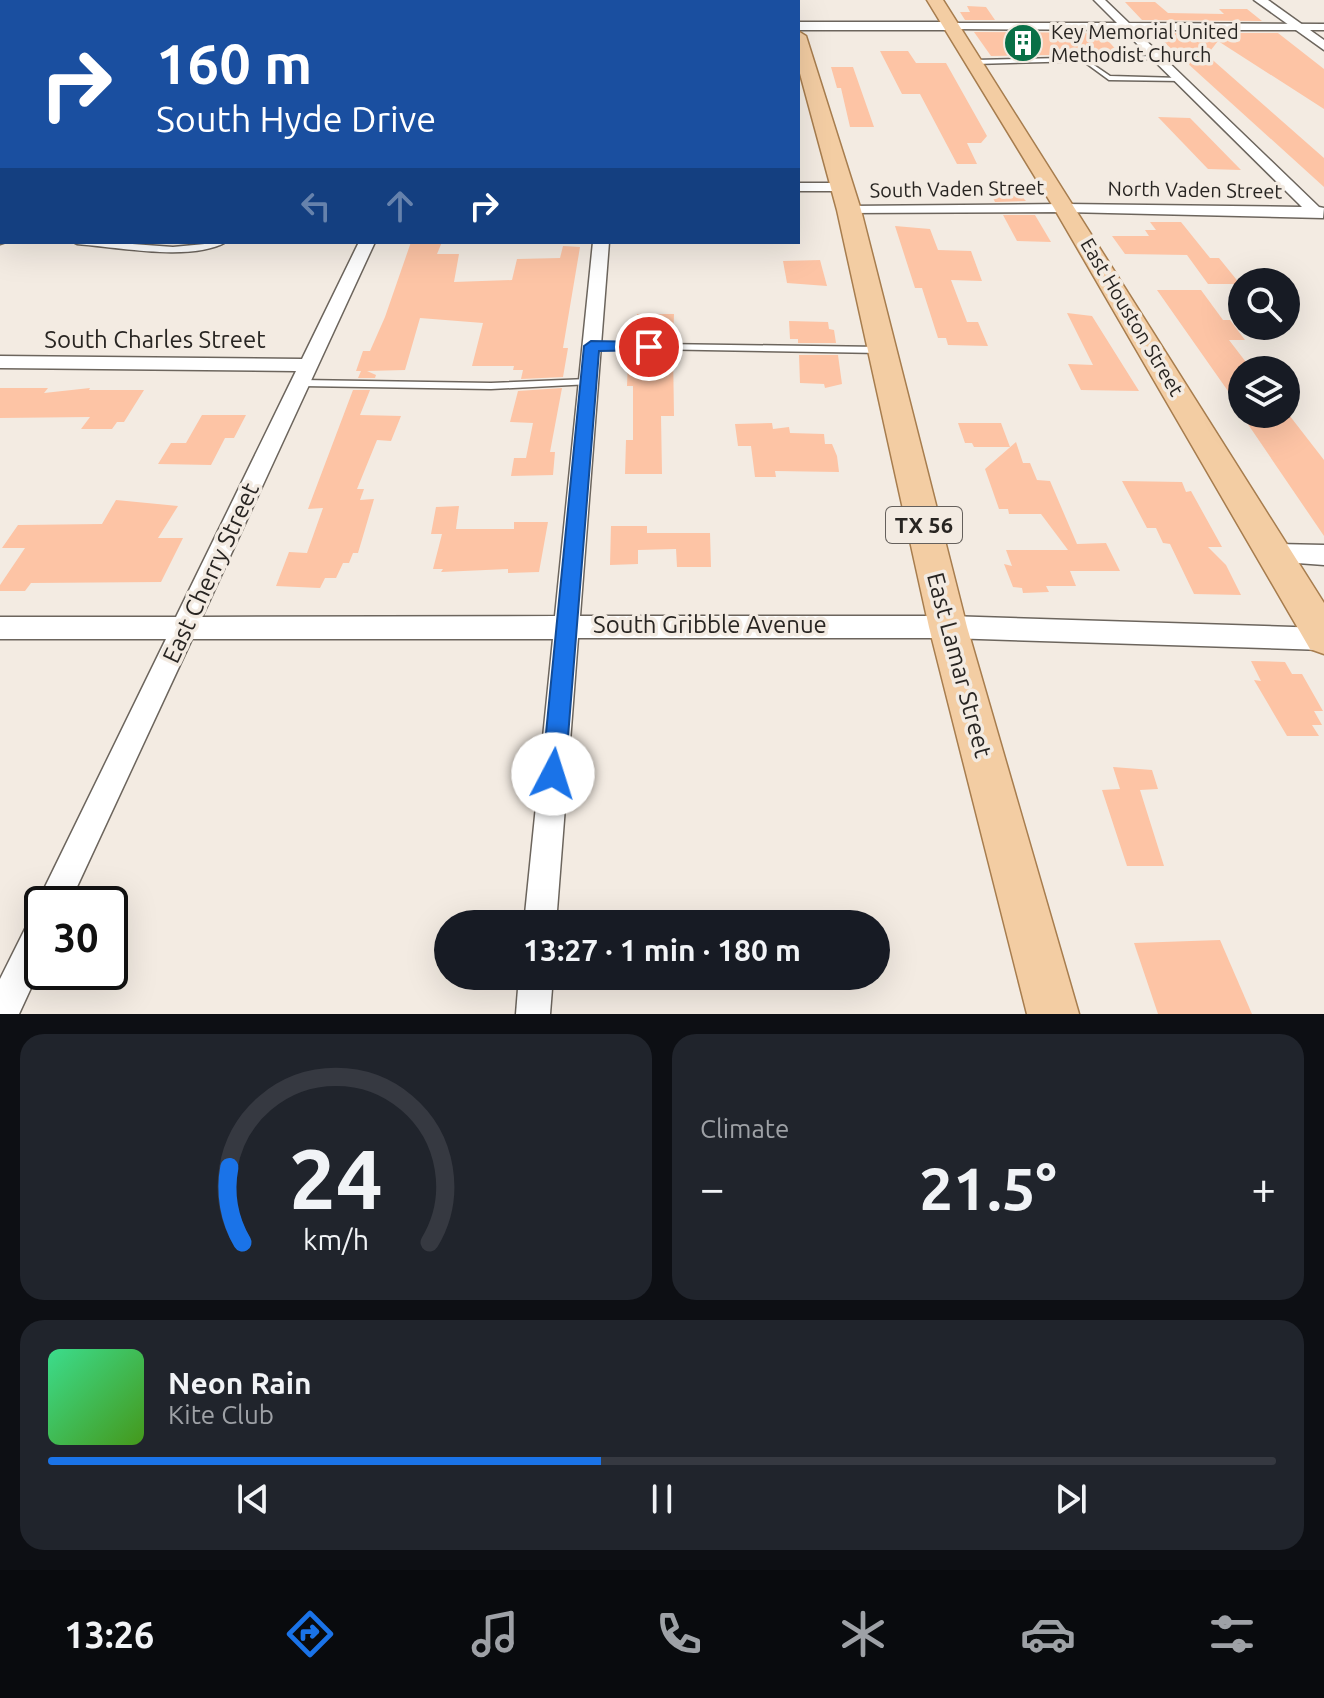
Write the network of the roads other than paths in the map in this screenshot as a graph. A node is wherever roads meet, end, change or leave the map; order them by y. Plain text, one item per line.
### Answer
1 (935, 0) edge
2 (1099, 0) edge
3 (1266, 2) edge
4 (800, 26) edge
5 (953, 26) junction
6 (1126, 27) junction
7 (1298, 27) junction
8 (1324, 27) edge
9 (800, 43) edge
10 (1324, 46) edge
11 (1158, 58) junction
12 (975, 62) junction
13 (1085, 62) junction
14 (1180, 80) junction
15 (800, 188) edge
16 (844, 199) junction
17 (1065, 208) junction
18 (1321, 215) edge
19 (109, 244) edge
20 (218, 244) edge
21 (366, 244) edge
22 (601, 244) edge
23 (591, 346) junction
24 (882, 350) junction
25 (0, 362) edge
26 (306, 374) junction
27 (588, 382) junction
28 (1277, 554) junction
29 (1324, 555) edge
30 (567, 625) junction
31 (948, 627) junction
32 (0, 628) edge
33 (185, 629) junction
34 (1324, 638) edge
35 (62, 886) edge
36 (541, 910) edge
37 (24, 966) edge
38 (535, 990) edge
39 (1, 1014) edge
40 (533, 1014) edge
41 (1053, 1014) edge

1 - 5 main road, East Houston Street
2 - 6 street
3 - 7 street
4 - 5 street
5 - 6 street
5 - 12 main road, East Houston Street
6 - 7 street
6 - 11 street
7 - 8 street
7 - 10 street
9 - 16 main road, East Lamar Street / TX 56
11 - 13 lane
11 - 14 street
12 - 13 lane
12 - 17 main road, East Houston Street
13 - 14 lane
14 - 18 street
15 - 16 street, South Vaden Street
16 - 17 street, South Vaden Street
16 - 24 main road, East Lamar Street / TX 56
17 - 18 street, North Vaden Street
17 - 28 main road, East Houston Street
19 - 20 lane
21 - 26 street, East Cherry Street
22 - 23 street
23 - 24 lane
23 - 27 street
24 - 31 main road, East Lamar Street / TX 56
25 - 26 street, South Charles Street
26 - 27 lane
26 - 33 street, East Cherry Street
27 - 30 street
28 - 29 street
28 - 34 main road, East Houston Street
30 - 31 street, South Gribble Avenue
30 - 33 street, South Gribble Avenue
30 - 36 street
31 - 34 street, South Gribble Avenue
31 - 41 main road, East Lamar Street / TX 56
32 - 33 street, South Gribble Avenue
33 - 35 street, East Cherry Street
37 - 39 street
38 - 40 street

